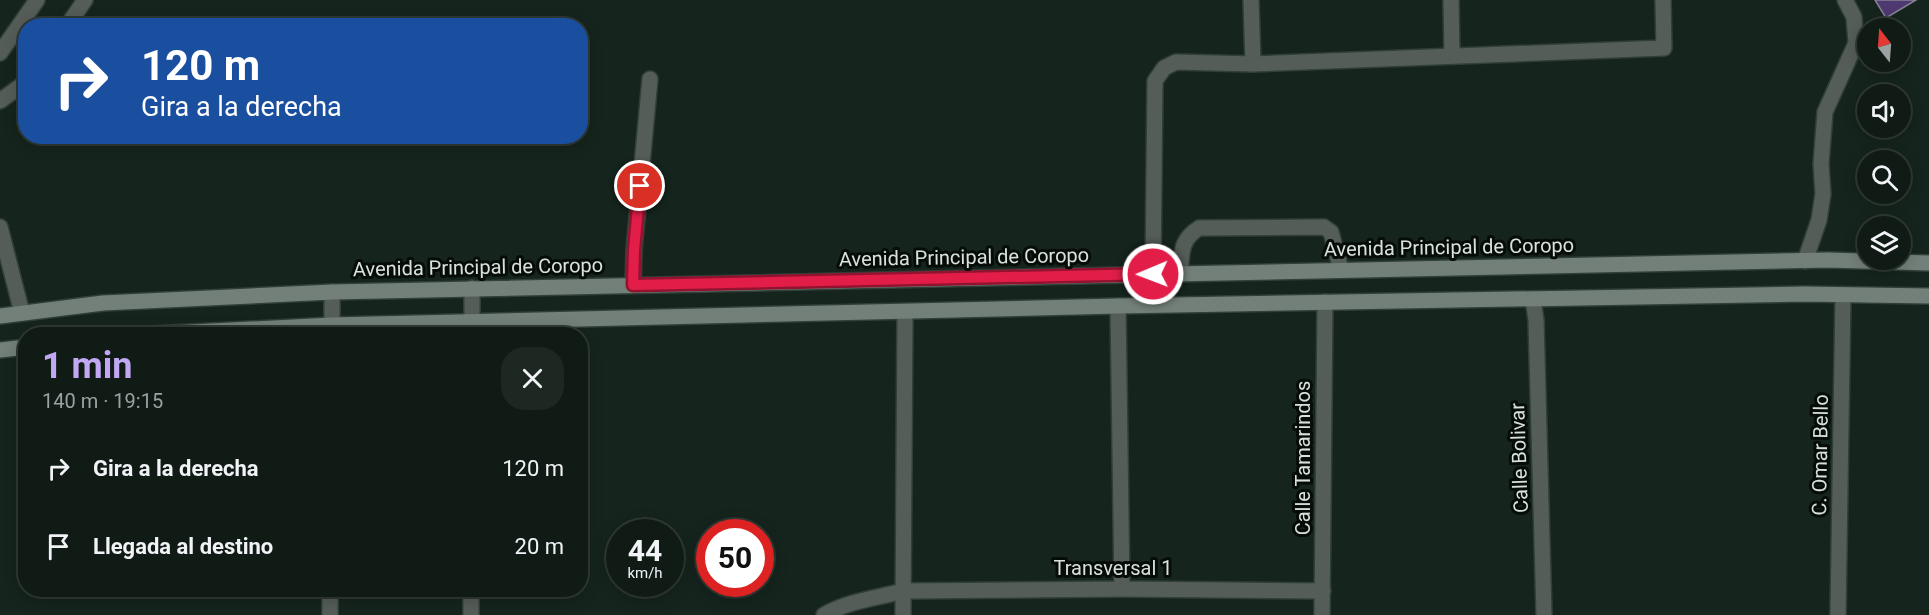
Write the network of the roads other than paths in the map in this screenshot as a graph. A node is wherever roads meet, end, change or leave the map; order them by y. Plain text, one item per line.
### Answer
1 (37, 0) edge
2 (1251, 0) edge
3 (1451, 0) edge
4 (1663, 0) edge
5 (1845, 0) edge
6 (82, 1) edge
7 (24, 18) edge
8 (72, 18) edge
9 (18, 27) edge
10 (0, 53) edge
11 (1452, 56) junction
12 (1252, 64) junction
13 (650, 79) dead end
14 (18, 88) edge
15 (0, 101) edge
16 (0, 227) edge
17 (1806, 261) junction
18 (1929, 263) edge
19 (1341, 270) junction
20 (1153, 274) junction
21 (1179, 274) junction
22 (633, 285) junction
23 (472, 288) junction
24 (332, 291) junction
25 (1843, 295) junction
26 (1929, 296) edge
27 (1533, 299) junction
28 (1325, 302) junction
29 (1118, 306) junction
30 (905, 312) junction
31 (22, 313) junction
32 (0, 316) edge
33 (332, 327) edge
34 (472, 327) edge
35 (499, 327) edge
36 (18, 347) edge
37 (0, 350) edge
38 (1122, 589) junction
39 (903, 591) junction
40 (1323, 591) junction
41 (330, 597) edge
42 (471, 597) edge
43 (330, 615) edge
44 (471, 615) edge
45 (824, 615) edge
46 (903, 615) edge
47 (1323, 615) edge
48 (1545, 615) edge
49 (1838, 615) edge

1 - 7 street
2 - 12 street
3 - 11 street
4 - 11 street
5 - 17 street
6 - 8 street
9 - 10 street
11 - 12 street
12 - 20 street
13 - 22 street
14 - 15 street
16 - 31 street
17 - 18 main road, Avenida Principal de Coropo
17 - 19 main road, Avenida Principal de Coropo
19 - 21 main road, Avenida Principal de Coropo
19 - 21 street
20 - 21 main road, Avenida Principal de Coropo
20 - 22 main road, Avenida Principal de Coropo
22 - 23 main road, Avenida Principal de Coropo
23 - 24 main road, Avenida Principal de Coropo
23 - 34 street
24 - 31 main road, Avenida Principal de Coropo
24 - 33 street
25 - 26 main road
25 - 27 main road
25 - 49 street, C. Omar Bello
27 - 28 main road
27 - 48 street, Calle Bolivar
28 - 29 main road
28 - 40 street, Calle Tamarindos
29 - 30 main road
29 - 38 street
30 - 35 main road
30 - 39 street
31 - 32 main road, Avenida Principal de Coropo
36 - 37 main road
38 - 39 street, Transversal 1
38 - 40 street, Transversal 1
39 - 45 street, Transversal 1
39 - 46 street
40 - 47 street, Calle Tamarindos
41 - 43 street
42 - 44 street

